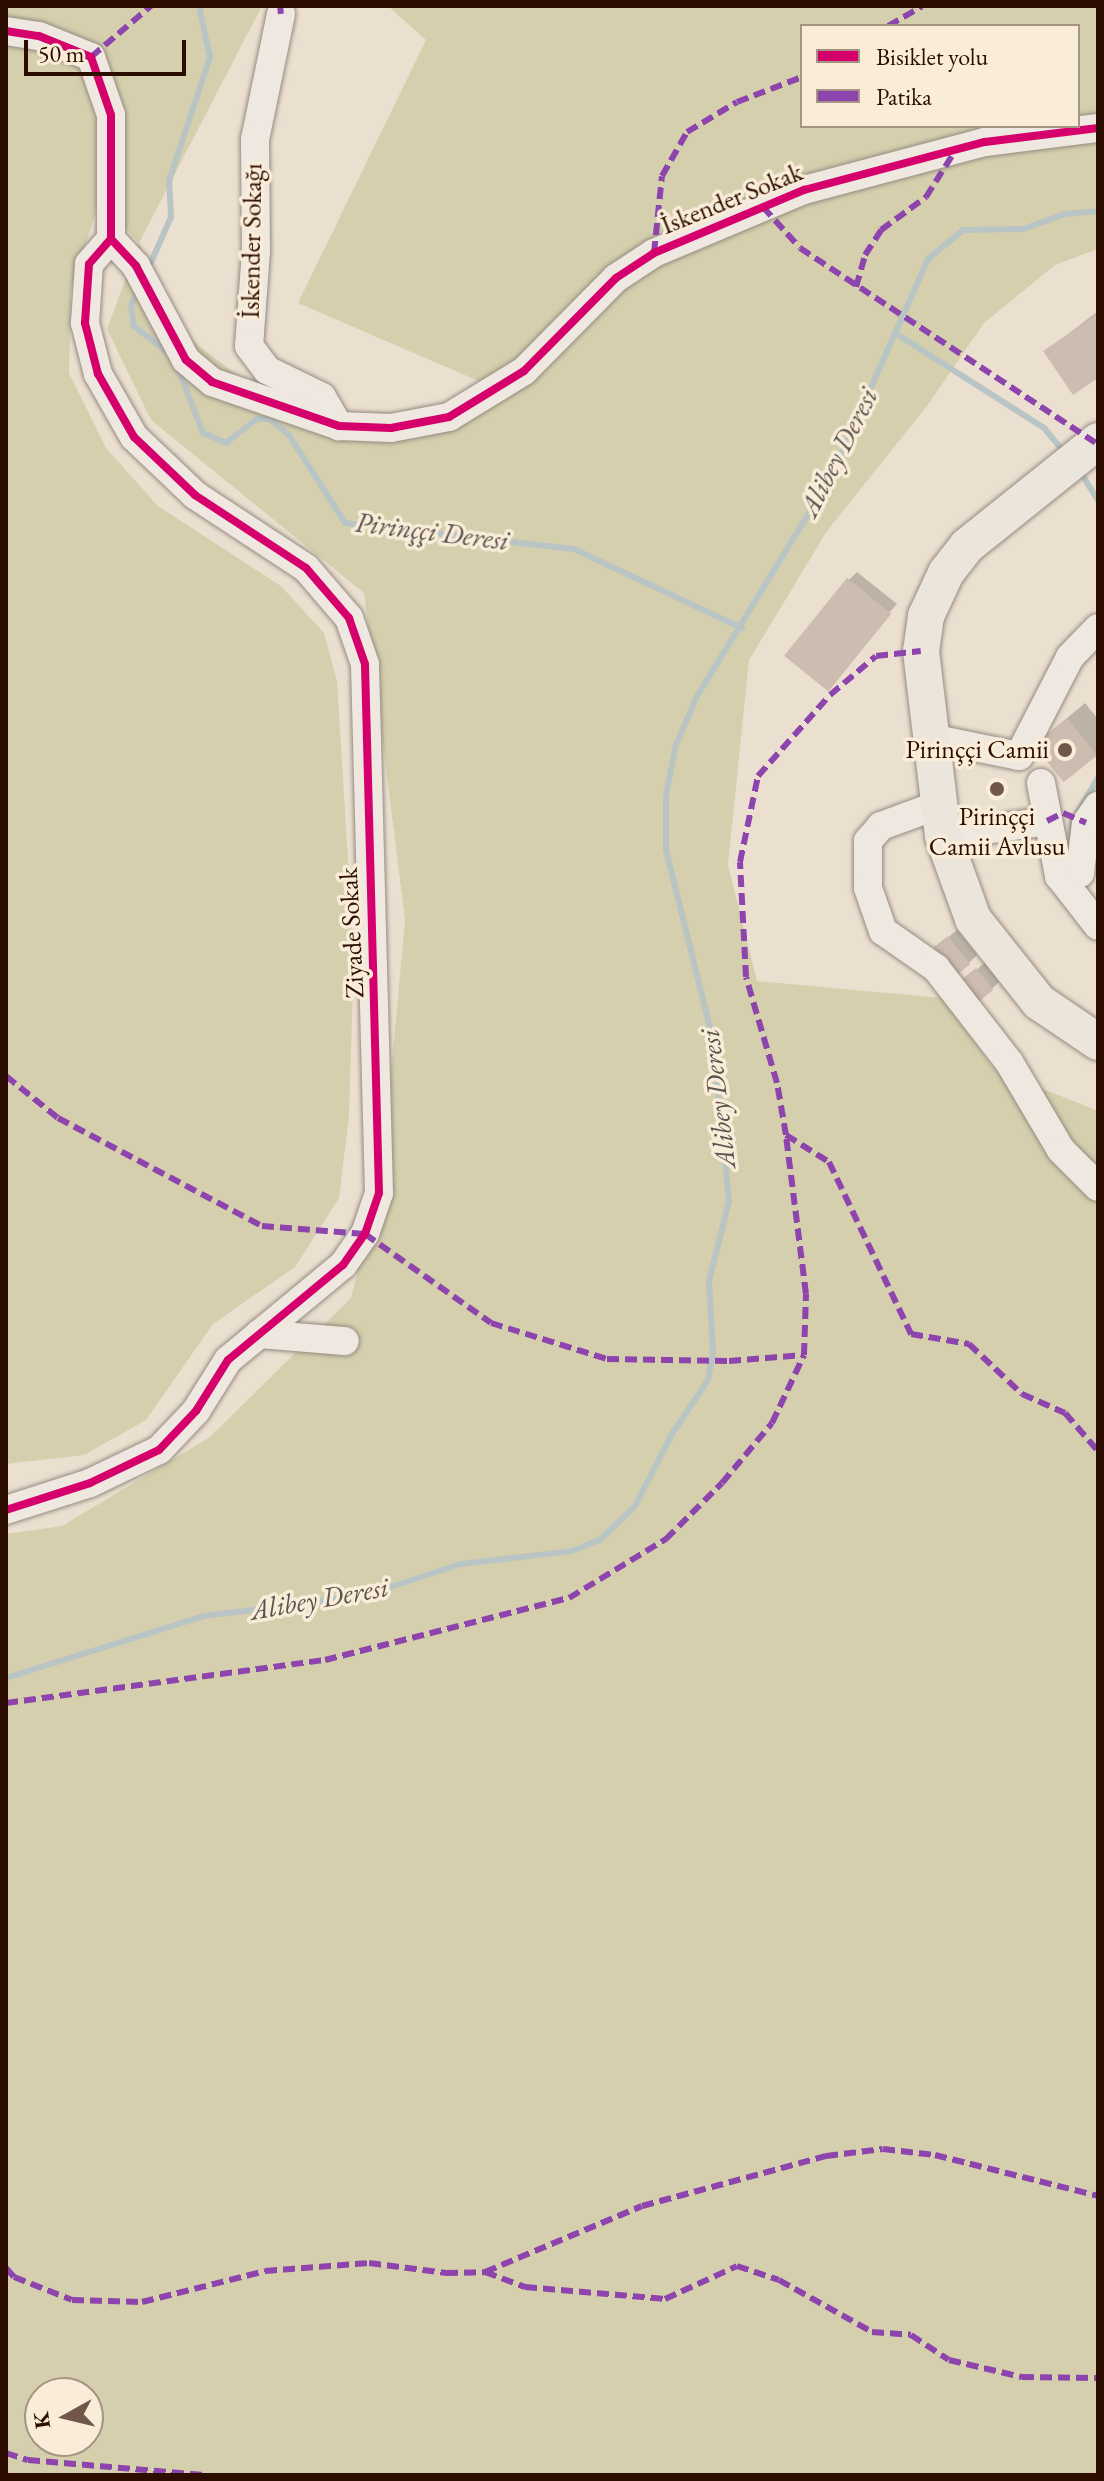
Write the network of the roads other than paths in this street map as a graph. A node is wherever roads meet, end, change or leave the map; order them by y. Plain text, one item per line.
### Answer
1 (281, 14) dead end
2 (6, 31) edge
3 (1098, 128) edge
4 (111, 239) junction
5 (339, 426) junction
6 (1081, 455) edge
7 (1098, 628) edge
8 (931, 738) junction
9 (1031, 771) junction
10 (1098, 806) edge
11 (940, 821) junction
12 (1047, 821) junction
13 (1059, 876) junction
14 (1098, 926) edge
15 (1098, 1042) edge
16 (1098, 1187) edge
17 (259, 1334) junction
18 (345, 1341) dead end
19 (6, 1510) edge

1 - 5 street, İskender Sokağı
2 - 4 street
3 - 5 street, İskender Sokak
4 - 5 street, İskender Sokak
4 - 17 street, Ziyade Sokak
6 - 8 main road
7 - 9 street
8 - 9 street
8 - 11 main road
9 - 12 street
10 - 13 street
11 - 12 street
11 - 15 main road
11 - 16 street
12 - 13 street
13 - 14 street
17 - 18 street
17 - 19 street, Ziyade Sokak

